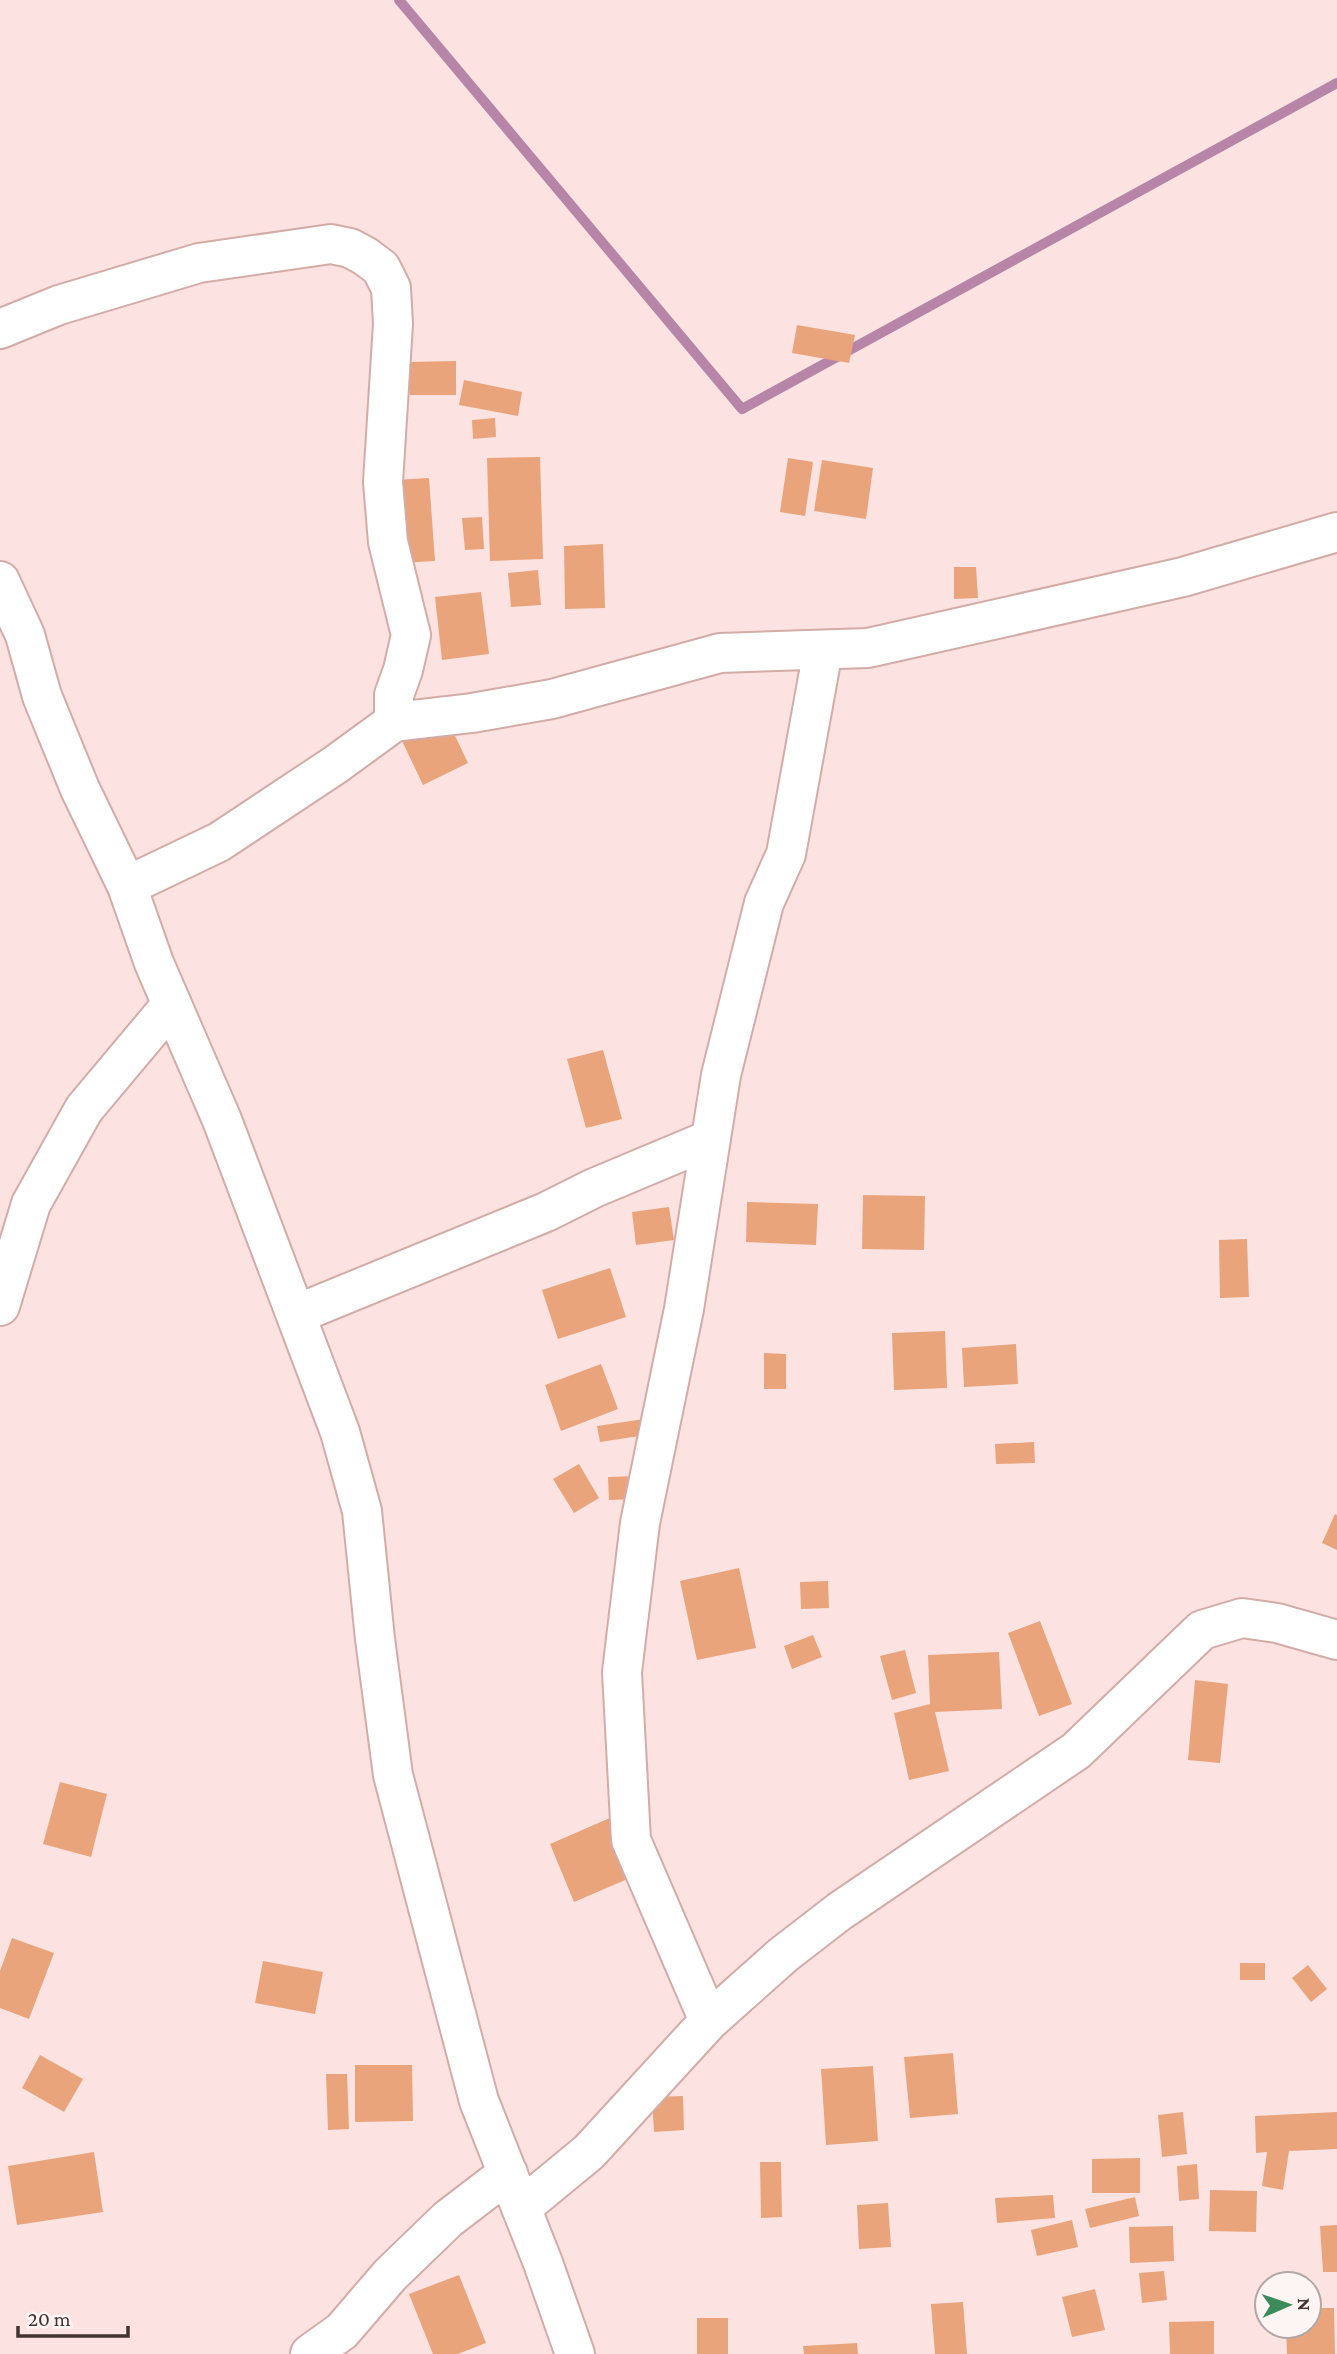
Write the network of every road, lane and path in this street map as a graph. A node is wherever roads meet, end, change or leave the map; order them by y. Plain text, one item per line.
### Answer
1 (0, 329) edge
2 (1337, 532) edge
3 (0, 581) edge
4 (823, 650) junction
5 (394, 722) junction
6 (127, 886) junction
7 (172, 1004) junction
8 (712, 1139) junction
9 (0, 1306) edge
10 (297, 1314) junction
11 (1337, 1640) edge
12 (709, 2021) junction
13 (515, 2190) junction
14 (310, 2354) edge
15 (575, 2354) edge

1 - 5 street
2 - 4 street
3 - 6 street
4 - 5 street
4 - 8 street
5 - 6 street
6 - 7 street
7 - 9 street
7 - 10 street
8 - 10 street
8 - 12 street
10 - 13 street
11 - 12 street
12 - 13 street
13 - 14 street
13 - 15 street

